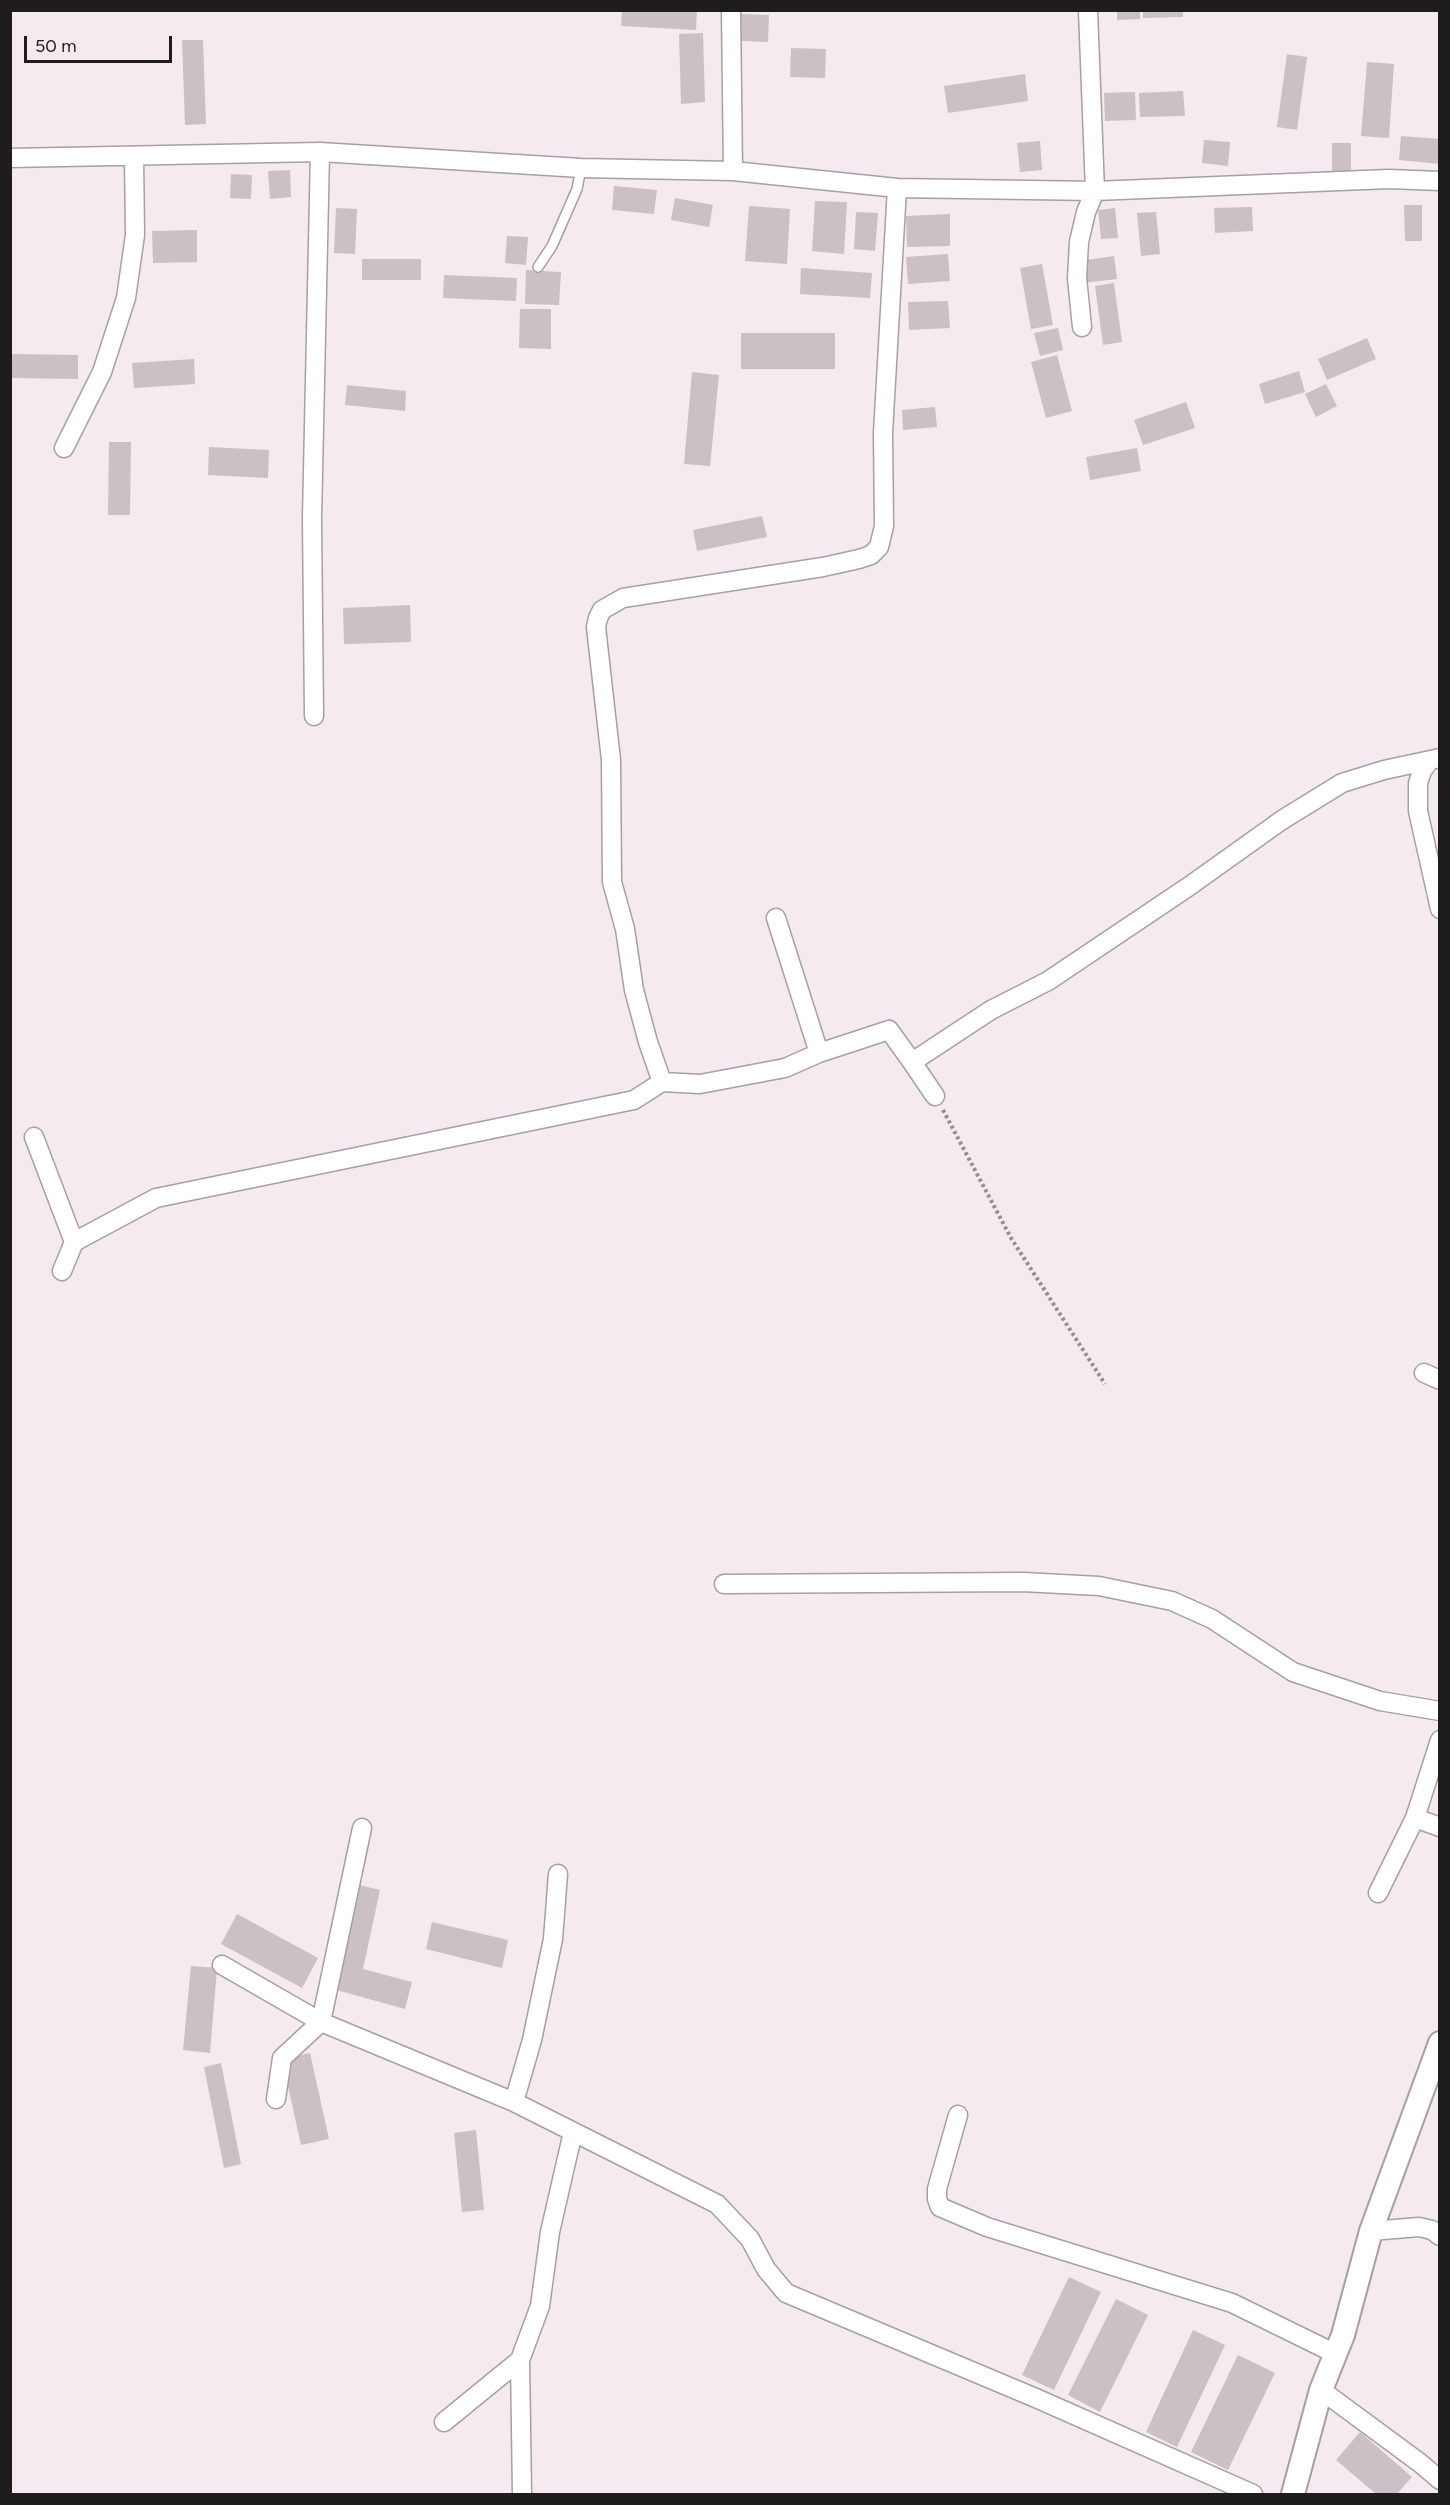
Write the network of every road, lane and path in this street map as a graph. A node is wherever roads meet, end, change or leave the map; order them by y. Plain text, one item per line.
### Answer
1 (730, 10) edge
2 (1088, 10) edge
3 (320, 152) junction
4 (134, 156) junction
5 (10, 158) edge
6 (581, 168) junction
7 (733, 171) junction
8 (1440, 181) edge
9 (897, 188) junction
10 (1095, 191) junction
11 (538, 267) dead end
12 (1082, 327) dead end
13 (64, 448) dead end
14 (314, 716) dead end
15 (1434, 759) edge
16 (1440, 909) edge
17 (776, 918) dead end
18 (819, 1053) junction
19 (912, 1062) junction
20 (662, 1082) junction
21 (935, 1096) joint
22 (34, 1137) dead end
23 (74, 1242) junction
24 (62, 1271) dead end
25 (1105, 1384) dead end
26 (724, 1584) dead end
27 (1440, 1711) edge
28 (1440, 1740) edge
29 (1415, 1818) junction
30 (1440, 1827) edge
31 (362, 1828) dead end
32 (558, 1874) dead end
33 (1378, 1893) dead end
34 (222, 1965) dead end
35 (321, 2022) junction
36 (1437, 2057) edge
37 (276, 2099) dead end
38 (514, 2102) junction
39 (958, 2115) dead end
40 (573, 2132) junction
41 (1371, 2231) junction
42 (1440, 2236) edge
43 (1336, 2354) junction
44 (520, 2360) junction
45 (1322, 2390) junction
46 (444, 2422) dead end
47 (1440, 2480) edge
48 (522, 2494) edge
49 (1253, 2494) edge
50 (1293, 2494) edge

1 - 7 street
2 - 10 street
3 - 4 street
3 - 6 street
3 - 14 street
4 - 5 street
4 - 13 street
6 - 7 street
6 - 11 lane
7 - 9 street
8 - 10 street
9 - 10 street
9 - 20 street
10 - 12 street
15 - 16 street
15 - 19 street
17 - 18 street
18 - 19 street
18 - 20 street
19 - 21 street
20 - 23 street
21 - 25 path
22 - 23 street
23 - 24 street
26 - 27 street
28 - 29 street
29 - 30 street
29 - 33 street
31 - 35 street
32 - 38 street
34 - 35 street
35 - 37 street
35 - 38 street
36 - 41 street
38 - 40 street
39 - 43 street
40 - 44 street
40 - 49 street
41 - 42 street
41 - 43 street
43 - 45 street
44 - 46 street
44 - 48 street
45 - 47 street
45 - 50 street

